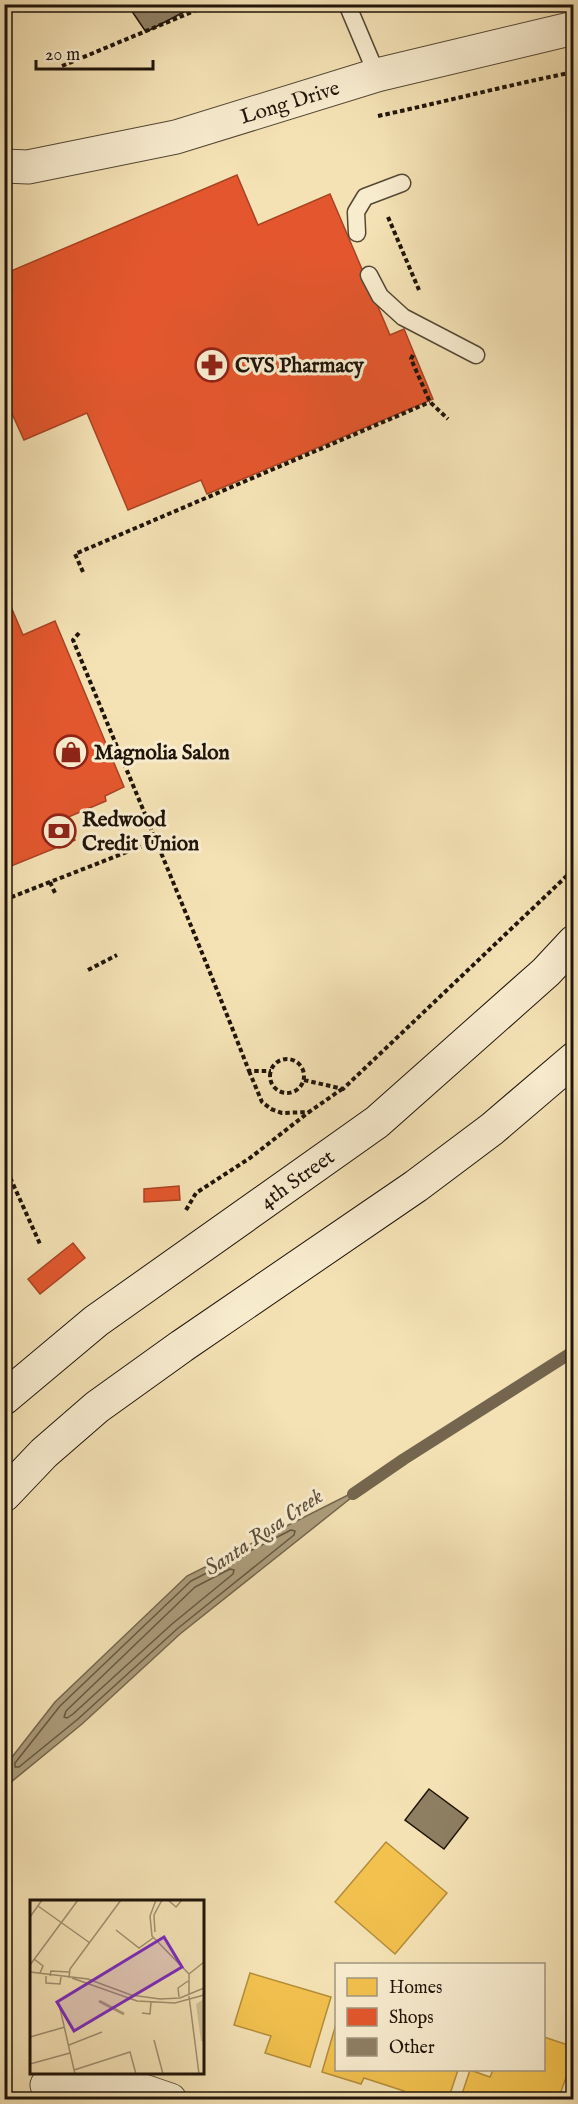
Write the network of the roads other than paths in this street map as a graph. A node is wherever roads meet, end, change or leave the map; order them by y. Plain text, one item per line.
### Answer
1 (347, 4) edge
2 (573, 28) edge
3 (377, 75) junction
4 (4, 166) edge
5 (402, 183) dead end
6 (357, 232) dead end
7 (369, 275) dead end
8 (476, 354) dead end
9 (573, 942) edge
10 (573, 1059) edge
11 (4, 1398) edge
12 (4, 1495) edge
13 (47, 2085) dead end
14 (170, 2100) edge

1 - 3 lane
2 - 3 main road, Long Drive
3 - 4 main road, Long Drive
5 - 6 lane
7 - 8 lane
9 - 11 main road, 4th Street
10 - 12 main road
13 - 14 main road

